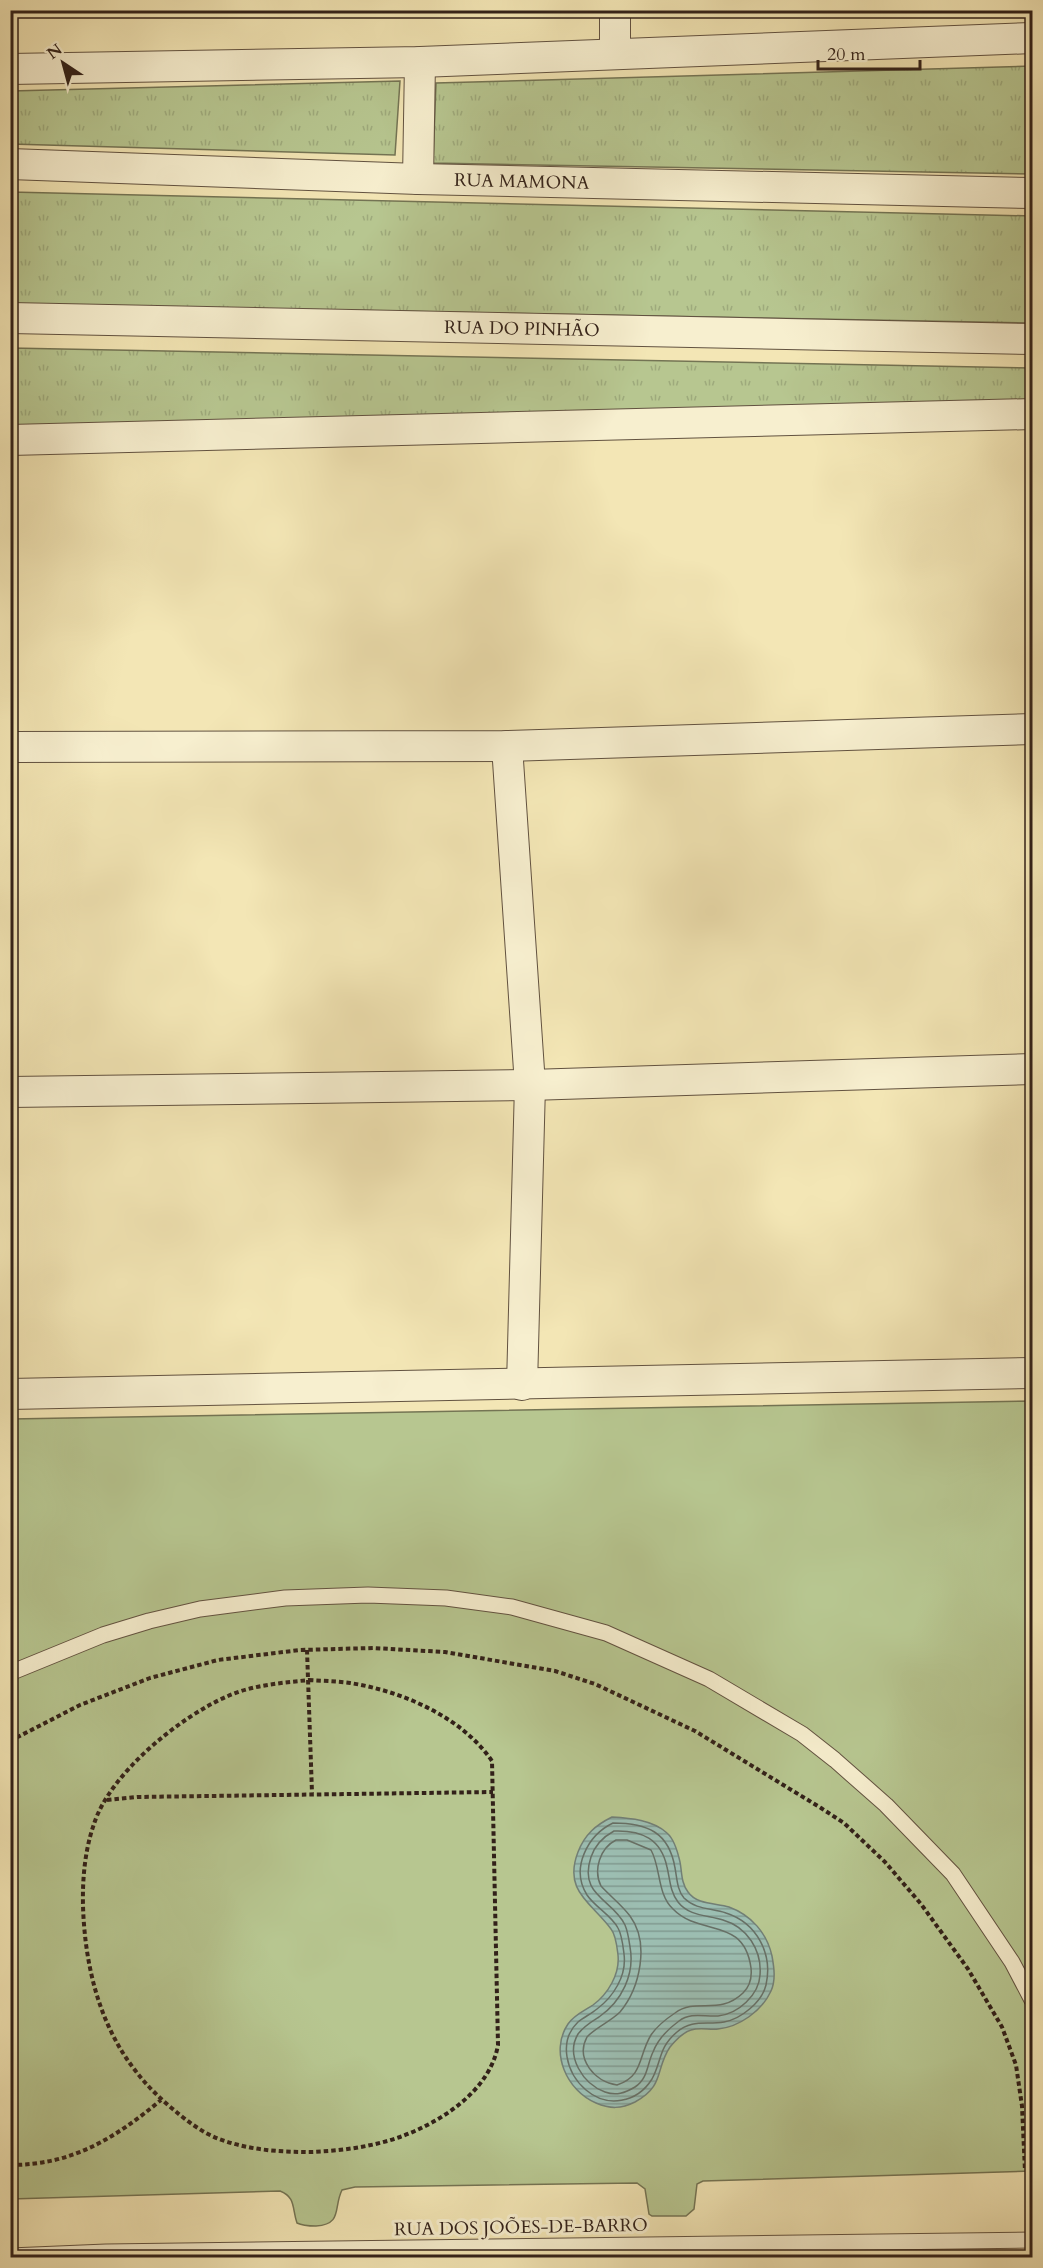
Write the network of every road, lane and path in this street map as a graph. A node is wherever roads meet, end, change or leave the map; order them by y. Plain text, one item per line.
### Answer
1 (615, 10) edge
2 (1032, 38) edge
3 (615, 54) junction
4 (420, 62) junction
5 (10, 69) edge
6 (10, 164) edge
7 (418, 179) junction
8 (1032, 193) edge
9 (10, 318) edge
10 (1032, 339) edge
11 (1032, 414) edge
12 (10, 440) edge
13 (1032, 729) edge
14 (507, 746) junction
15 (10, 747) edge
16 (1032, 1069) edge
17 (530, 1085) junction
18 (10, 1092) edge
19 (1032, 1373) edge
20 (522, 1385) junction
21 (10, 1394) edge
22 (307, 1650) junction
23 (10, 1673) edge
24 (309, 1680) junction
25 (10, 1741) edge
26 (494, 1792) junction
27 (312, 1793) junction
28 (106, 1800) junction
29 (1032, 2000) edge
30 (161, 2100) junction
31 (10, 2165) edge
32 (1025, 2171) dead end
33 (1032, 2240) edge
34 (10, 2256) edge

1 - 3 street
2 - 3 street
3 - 4 street
4 - 5 street
4 - 7 street
6 - 7 street, RUA MAMONA
7 - 8 street, RUA MAMONA
9 - 10 street, RUA DO PINHÃO
11 - 12 street
13 - 14 street
14 - 15 street
14 - 17 street
16 - 17 street
17 - 18 street
17 - 20 street
19 - 20 street
20 - 21 street
22 - 24 path
22 - 25 path
22 - 32 path
23 - 29 lane
24 - 26 path
24 - 27 path
24 - 28 path
26 - 27 path
26 - 30 path
27 - 28 path
28 - 30 path
30 - 31 path
33 - 34 lane, RUA DOS JOÕES-DE-BARRO

